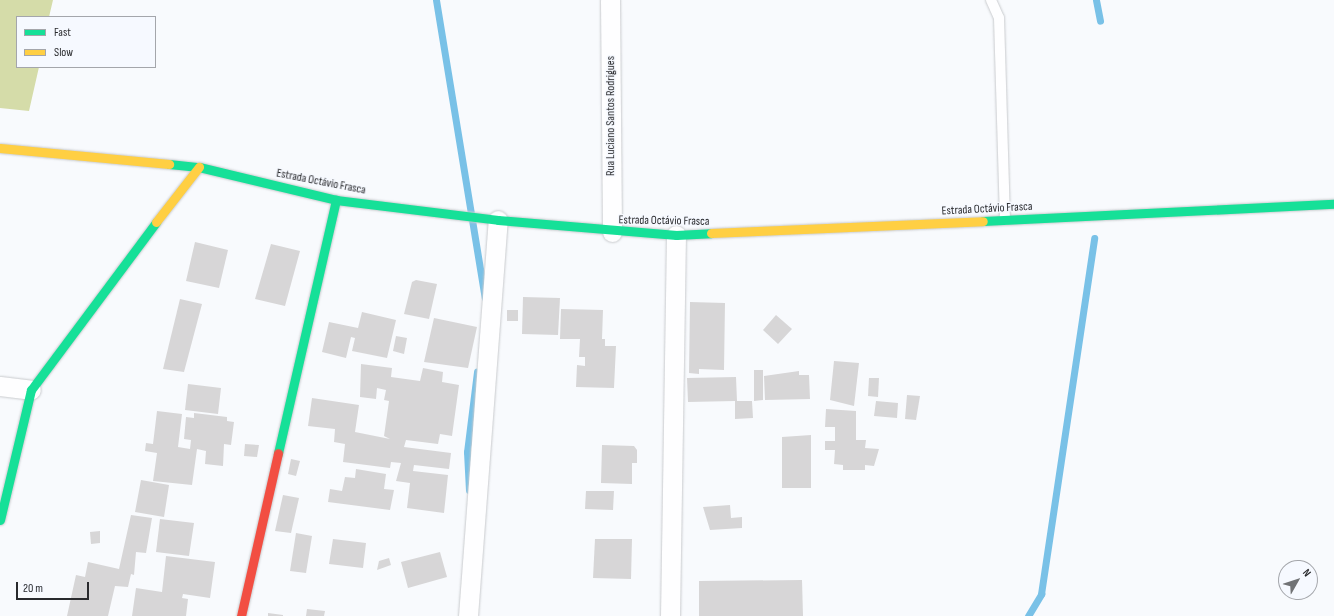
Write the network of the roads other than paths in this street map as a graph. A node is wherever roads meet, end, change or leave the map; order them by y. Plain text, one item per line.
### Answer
1 (610, 0) edge
2 (991, 0) edge
3 (0, 148) edge
4 (199, 168) junction
5 (336, 200) junction
6 (1334, 204) edge
7 (498, 220) junction
8 (1005, 220) junction
9 (612, 232) junction
10 (676, 236) junction
11 (0, 386) edge
12 (31, 390) junction
13 (0, 520) edge
14 (241, 616) edge
15 (468, 616) edge
16 (670, 616) edge

1 - 9 street, Rua Luciano Santos Rodrigues
2 - 8 lane
3 - 4 street, Estrada Octávio Frasca
4 - 5 street, Estrada Octávio Frasca
4 - 12 street
5 - 7 street, Estrada Octávio Frasca
5 - 14 street
6 - 8 street, Estrada Octávio Frasca
7 - 9 street, Estrada Octávio Frasca
7 - 15 street
8 - 10 street, Estrada Octávio Frasca
9 - 10 street, Estrada Octávio Frasca
10 - 16 street
11 - 12 street
12 - 13 street

